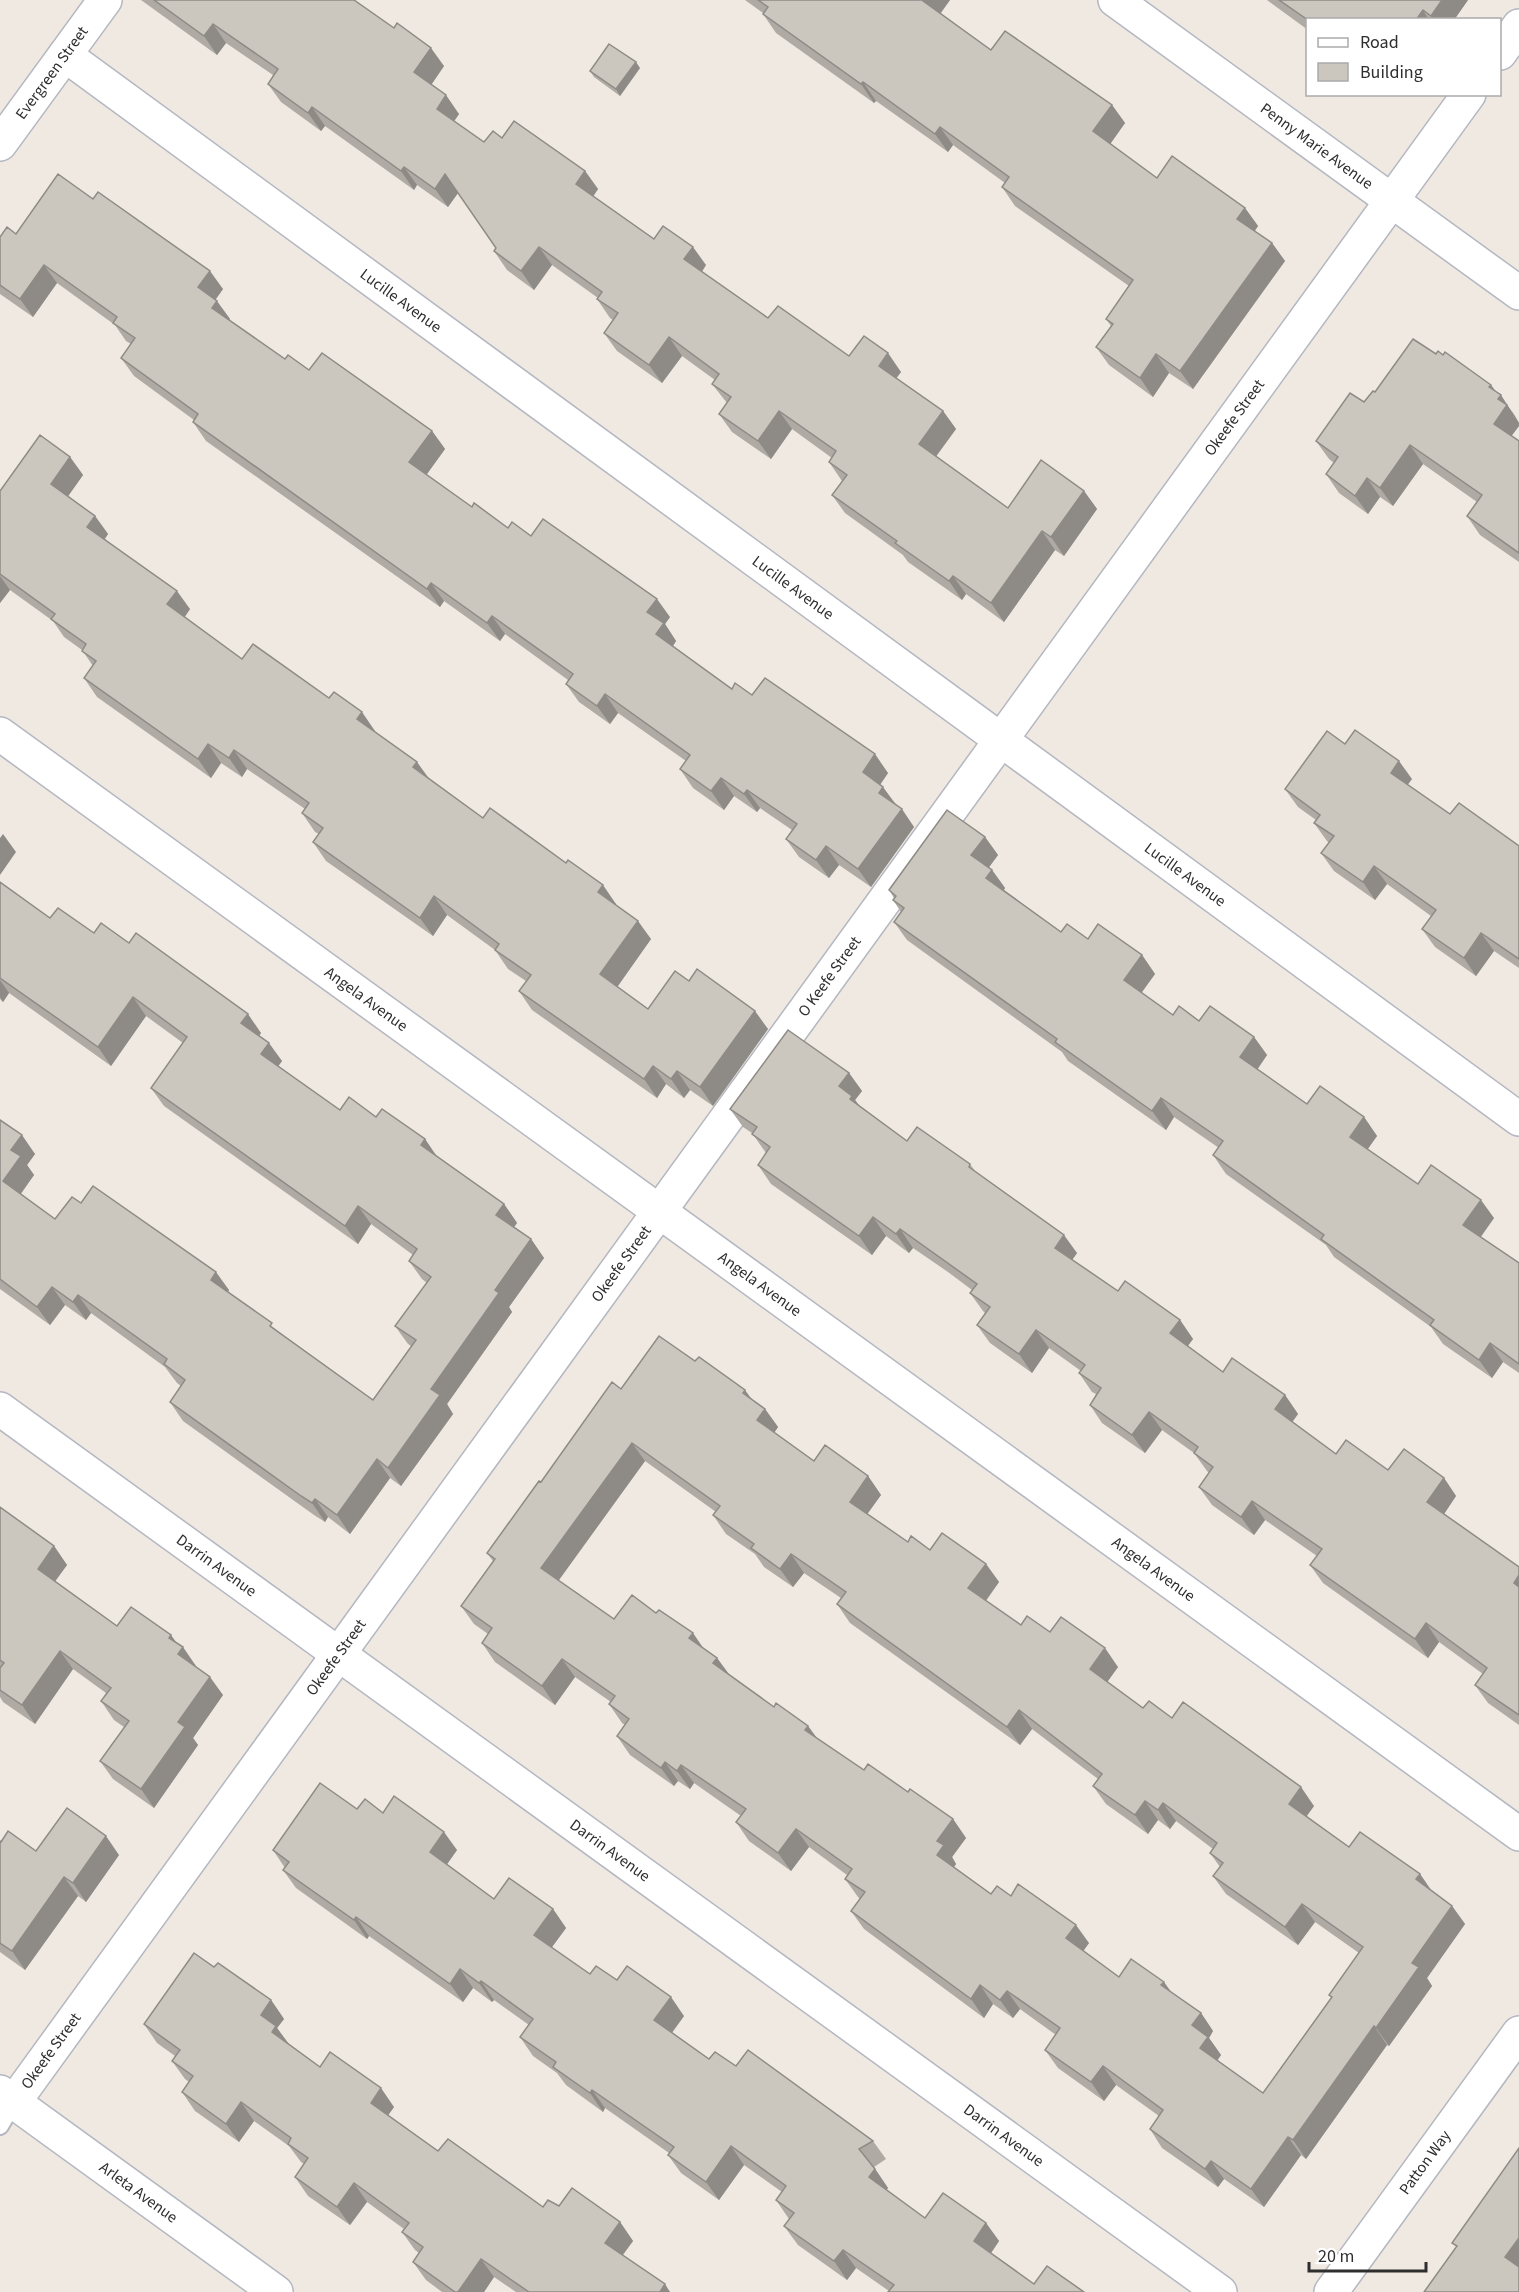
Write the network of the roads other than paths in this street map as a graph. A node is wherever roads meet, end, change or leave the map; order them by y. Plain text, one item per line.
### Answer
1 (105, 0) edge
2 (1115, 0) edge
3 (1519, 26) edge
4 (1501, 52) edge
5 (65, 55) junction
6 (1468, 96) edge
7 (0, 144) edge
8 (1392, 201) junction
9 (1519, 293) edge
10 (0, 734) edge
11 (1001, 741) junction
12 (1519, 1119) edge
13 (659, 1212) junction
14 (0, 1408) edge
15 (339, 1654) junction
16 (1519, 1834) edge
17 (1519, 2033) edge
18 (5, 2107) edge
19 (276, 2292) edge
20 (1220, 2292) edge
21 (1332, 2292) edge

1 - 5 street, Evergreen Street
2 - 8 street, Penny Marie Avenue
3 - 4 street
5 - 7 street, Evergreen Street
5 - 11 street, Lucille Avenue
6 - 8 street, Okeefe Street
8 - 9 street, Penny Marie Avenue
8 - 11 street, Okeefe Street
10 - 13 street, Angela Avenue
11 - 12 street, Lucille Avenue
11 - 13 street, O Keefe Street
13 - 15 street, Okeefe Street
13 - 16 street, Angela Avenue
14 - 15 street, Darrin Avenue
15 - 18 street, Okeefe Street
15 - 20 street, Darrin Avenue
17 - 21 street, Patton Way
18 - 19 street, Arleta Avenue

